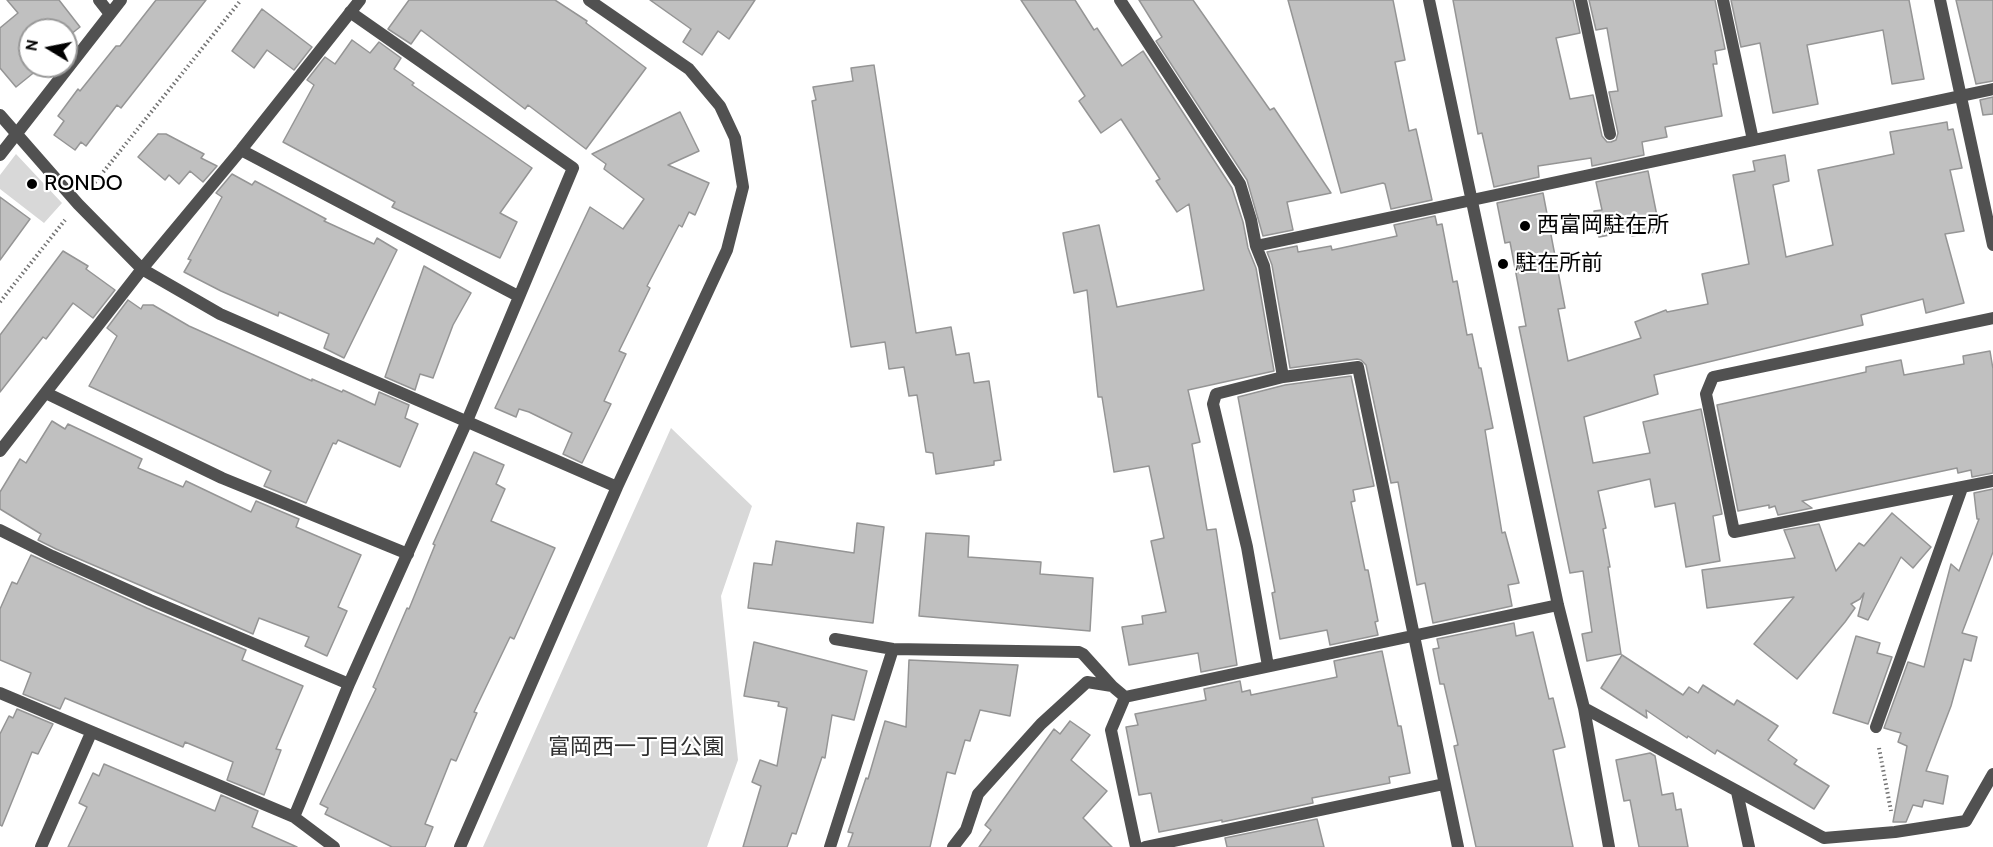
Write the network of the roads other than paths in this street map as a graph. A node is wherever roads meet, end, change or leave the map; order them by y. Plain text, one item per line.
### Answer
1 (99, 0) edge
2 (121, 0) edge
3 (360, 0) edge
4 (589, 0) edge
5 (1120, 0) edge
6 (1429, 0) edge
7 (1581, 0) edge
8 (1723, 0) edge
9 (1940, 0) edge
10 (350, 12) junction
11 (110, 14) junction
12 (1993, 89) edge
13 (1960, 96) junction
14 (0, 115) edge
15 (1610, 134) dead end
16 (16, 135) junction
17 (1753, 140) junction
18 (241, 150) junction
19 (0, 155) edge
20 (1472, 200) junction
21 (1993, 245) edge
22 (1256, 246) junction
23 (142, 269) junction
24 (518, 296) junction
25 (1993, 318) edge
26 (1283, 377) junction
27 (46, 393) junction
28 (467, 421) junction
29 (0, 451) edge
30 (1993, 482) edge
31 (618, 487) junction
32 (1962, 488) junction
33 (0, 530) edge
34 (408, 554) junction
35 (1558, 605) junction
36 (1413, 636) junction
37 (835, 639) dead end
38 (893, 649) junction
39 (1268, 666) junction
40 (349, 684) junction
41 (1112, 686) junction
42 (0, 693) edge
43 (1125, 697) junction
44 (1584, 708) junction
45 (1876, 727) road end
46 (91, 733) junction
47 (1993, 774) edge
48 (1444, 784) junction
49 (1737, 792) junction
50 (294, 818) junction
51 (40, 847) edge
52 (334, 847) edge
53 (460, 847) edge
54 (830, 847) edge
55 (953, 847) edge
56 (1136, 847) edge
57 (1145, 847) edge
58 (1458, 847) edge
59 (1609, 847) edge
60 (1749, 847) edge

1 - 11 street
2 - 11 street
3 - 10 street
4 - 31 street
5 - 22 street
6 - 20 street
7 - 15 street
8 - 17 street
9 - 13 street
10 - 18 street
10 - 24 street
11 - 16 street
12 - 13 street
13 - 17 street
13 - 21 street
14 - 16 street
16 - 19 street
16 - 23 street
17 - 20 street
18 - 23 street
18 - 24 street
20 - 22 street
20 - 35 street
22 - 26 street
23 - 27 street
23 - 28 street
24 - 28 street
25 - 32 street
26 - 36 street
26 - 39 street
27 - 29 street
27 - 34 street
28 - 31 street
28 - 34 street
30 - 32 street
31 - 53 street
32 - 45 street
33 - 40 street
34 - 40 street
35 - 36 street
35 - 44 street
36 - 39 street
36 - 48 street
37 - 38 street
38 - 41 street
38 - 54 street
39 - 43 street
40 - 50 street
41 - 43 street
41 - 55 street
42 - 46 street
43 - 56 street
44 - 49 street
44 - 59 street
46 - 50 street
46 - 51 street
47 - 49 street
48 - 57 street
48 - 58 street
49 - 60 street
50 - 52 street

